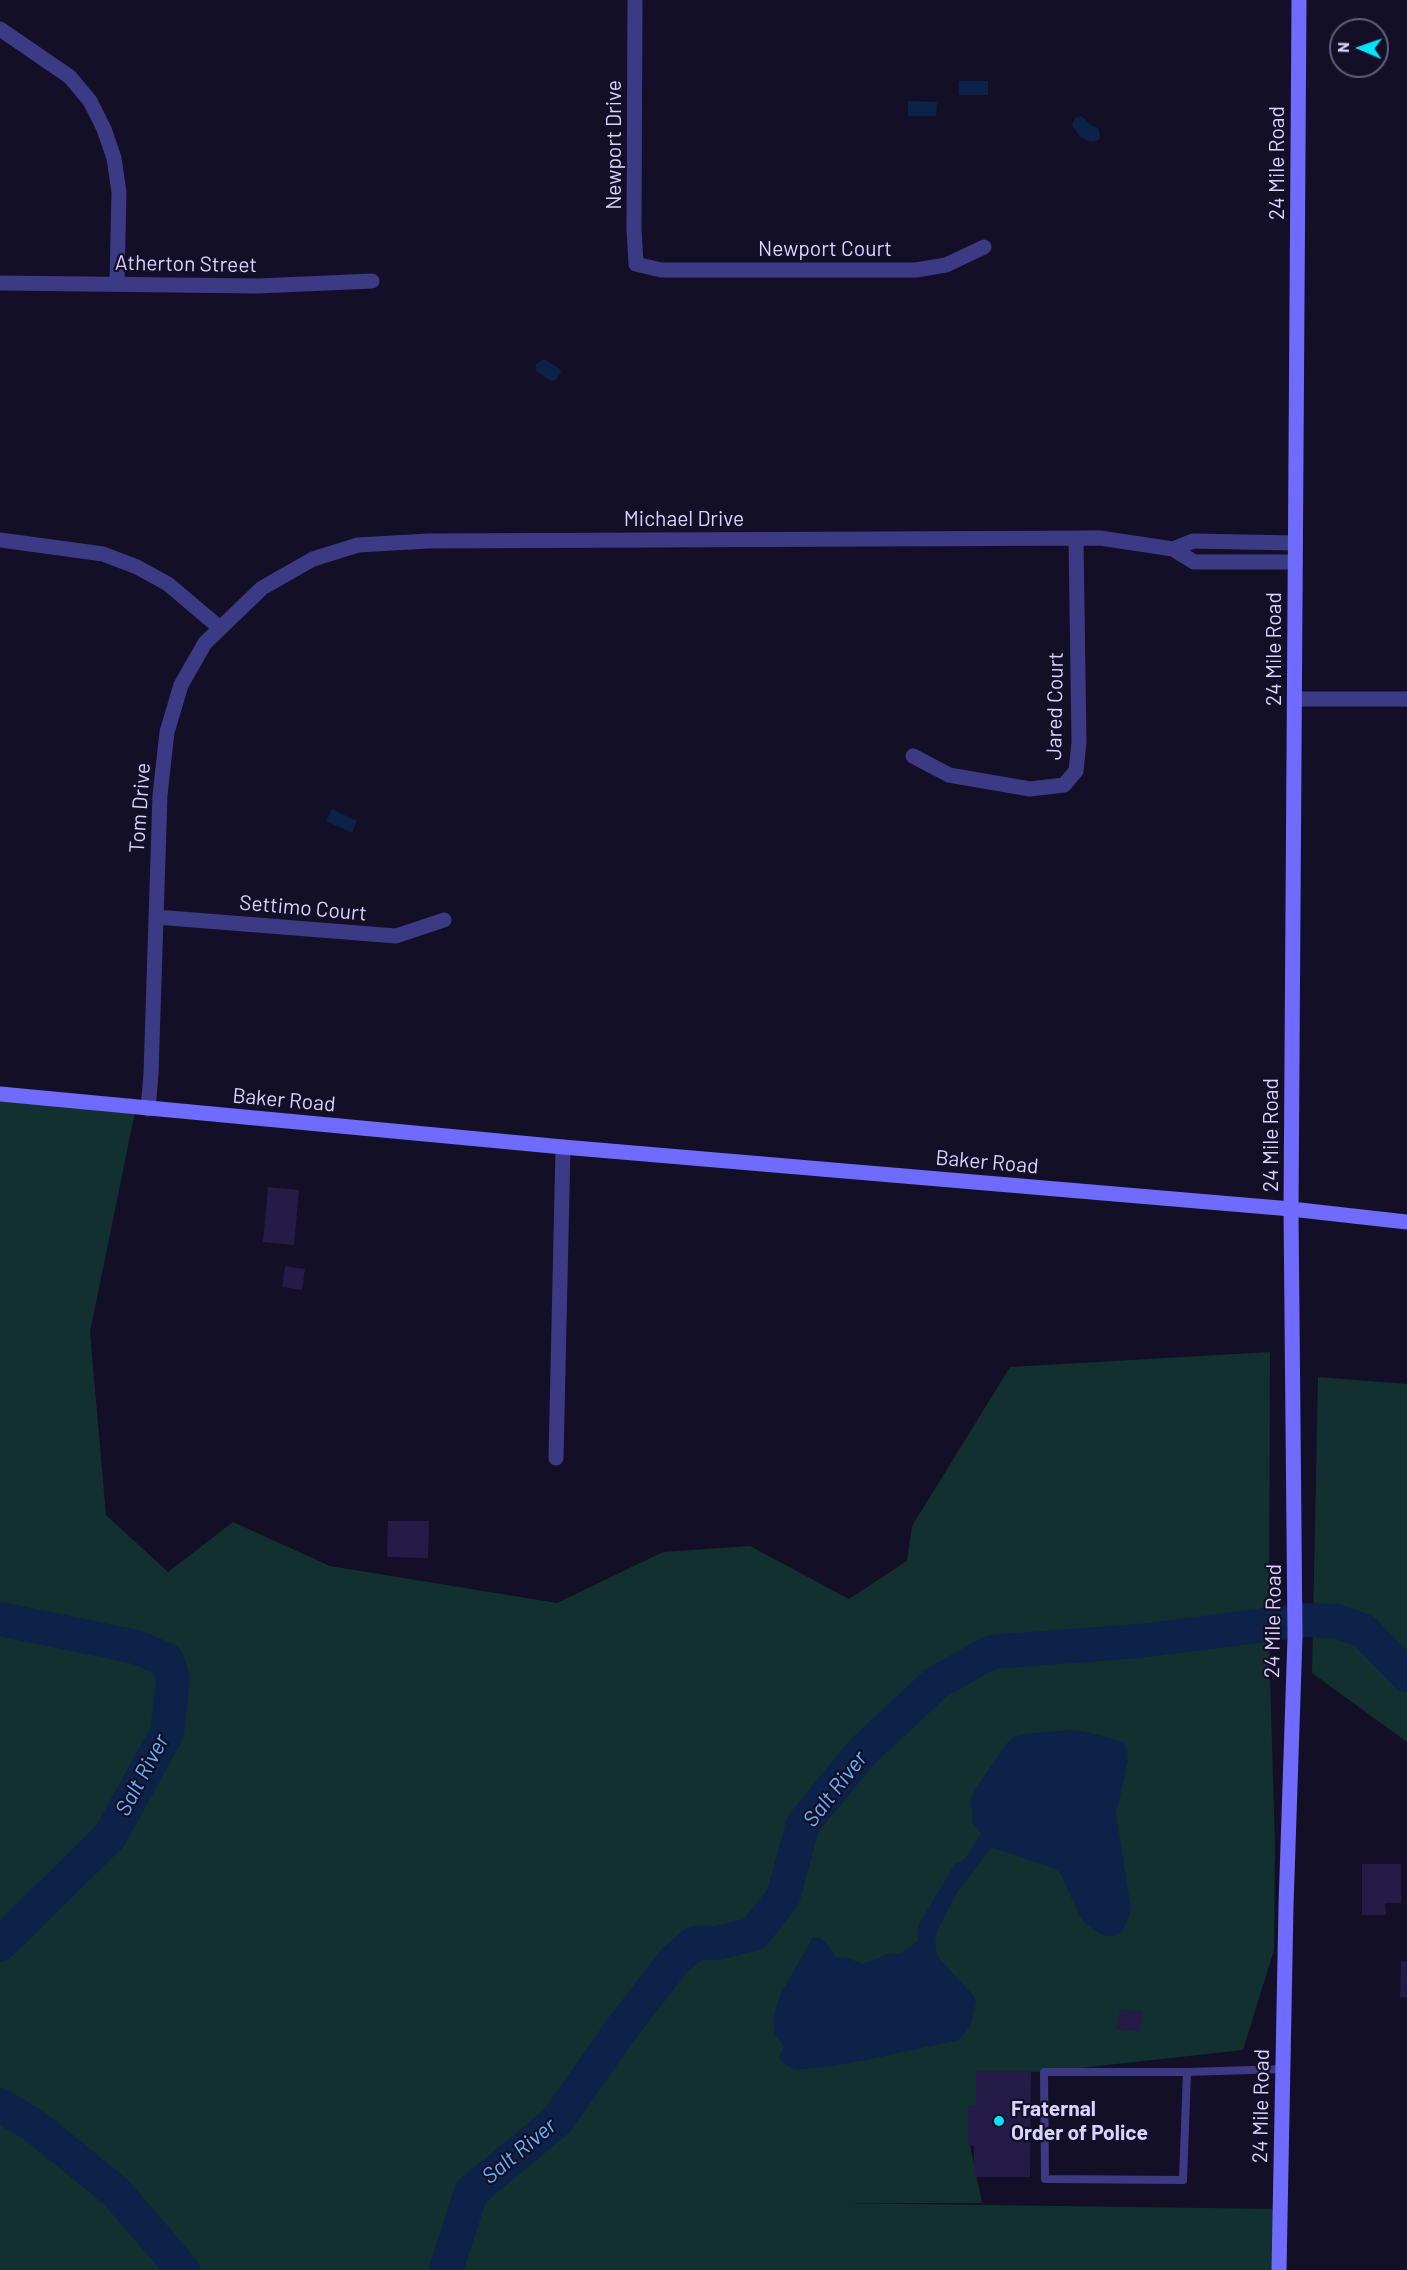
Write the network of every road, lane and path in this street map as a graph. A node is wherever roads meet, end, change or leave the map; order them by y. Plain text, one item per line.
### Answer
1 (635, 0) edge
2 (1299, 0) edge
3 (0, 29) edge
4 (984, 247) dead end
5 (661, 270) joint
6 (372, 281) dead end
7 (0, 283) edge
8 (117, 283) junction
9 (1076, 539) junction
10 (0, 540) edge
11 (1295, 543) junction
12 (1173, 549) junction
13 (1294, 562) junction
14 (220, 628) junction
15 (1295, 699) junction
16 (1407, 699) edge
17 (913, 756) dead end
18 (156, 917) junction
19 (444, 920) dead end
20 (0, 1094) edge
21 (148, 1109) junction
22 (563, 1148) junction
23 (1291, 1209) junction
24 (1407, 1222) edge
25 (556, 1458) dead end
26 (1283, 2069) junction
27 (1187, 2072) junction
28 (1279, 2270) edge

1 - 5 street, Newport Drive
2 - 11 street, 24 Mile Road
3 - 8 street
4 - 5 street, Newport Court
6 - 8 street, Atherton Street
7 - 8 street, Atherton Street
9 - 12 street, Michael Drive
9 - 14 street, Michael Drive
9 - 17 street, Jared Court
10 - 14 street
11 - 12 street, Michael Drive
11 - 13 street, 24 Mile Road
12 - 13 street, Michael Drive
13 - 15 street, 24 Mile Road
14 - 18 street, Tom Drive
15 - 16 street
15 - 23 street, 24 Mile Road
18 - 19 street, Settimo Court
18 - 21 street, Tom Drive
20 - 21 street, Baker Road
21 - 22 street, Baker Road
22 - 23 street, Baker Road
22 - 25 street
23 - 24 street, Baker Road
23 - 26 street, 24 Mile Road
26 - 27 lane
26 - 28 street, 24 Mile Road
27 - 27 lane

